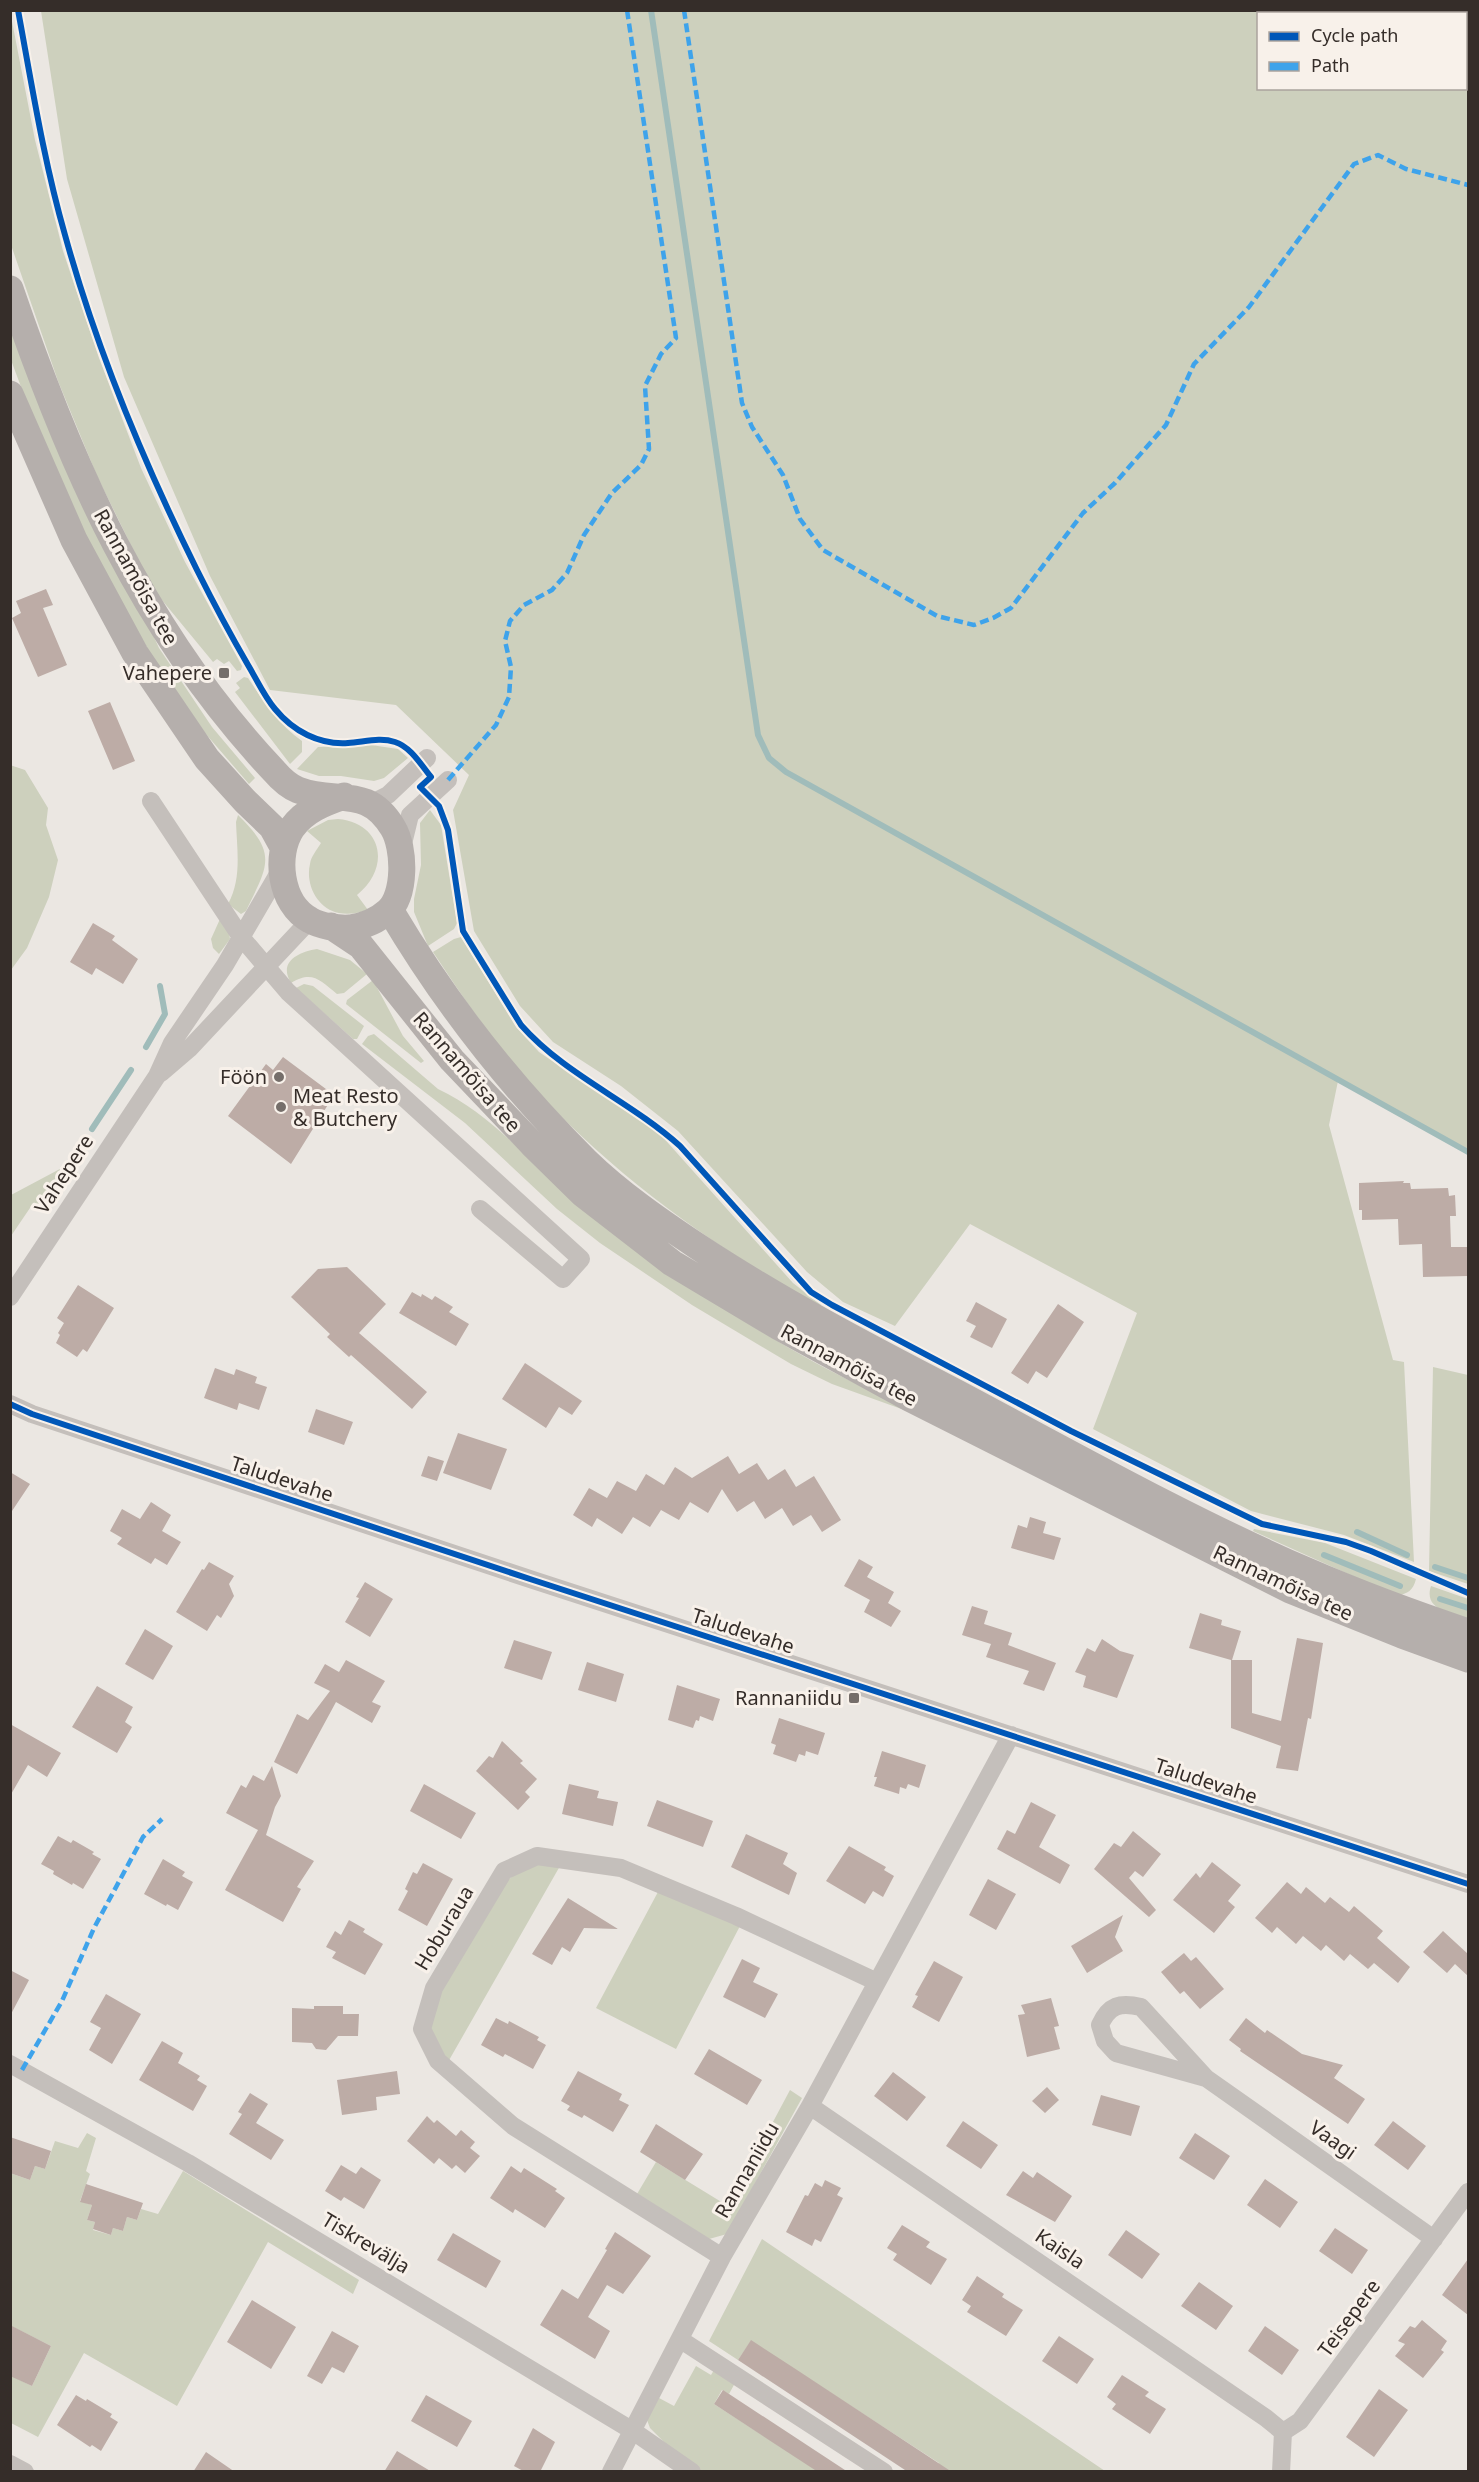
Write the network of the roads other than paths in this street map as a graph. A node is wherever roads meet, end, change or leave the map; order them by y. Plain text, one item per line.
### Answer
1 (10, 289) edge
2 (10, 394) edge
3 (427, 758) dead end
4 (448, 780) dead end
5 (344, 796) junction
6 (151, 801) dead end
7 (372, 803) junction
8 (402, 848) junction
9 (282, 858) junction
10 (390, 910) junction
11 (320, 923) junction
12 (241, 938) junction
13 (267, 968) junction
14 (157, 1076) junction
15 (480, 1209) dead end
16 (10, 1297) edge
17 (10, 1404) edge
18 (1468, 1632) edge
19 (1468, 1659) edge
20 (1011, 1735) junction
21 (1468, 1884) edge
22 (877, 1982) junction
23 (10, 2064) edge
24 (1206, 2078) junction
25 (810, 2106) junction
26 (1468, 2192) edge
27 (1434, 2239) junction
28 (722, 2257) junction
29 (681, 2340) junction
30 (633, 2431) junction
31 (1283, 2432) junction
32 (10, 2464) edge
33 (25, 2472) edge
34 (611, 2472) edge
35 (692, 2472) edge
36 (884, 2472) edge
37 (1281, 2472) edge

1 - 5 street, Rannamõisa tee
2 - 9 street, Rannamõisa tee
3 - 7 street
4 - 8 street
5 - 7 street
5 - 9 street
6 - 12 street
7 - 8 street
8 - 10 street
9 - 11 street
9 - 12 street, Vahepere
10 - 11 street
10 - 18 street, Rannamõisa tee
11 - 13 street, Vahepere
11 - 19 street, Rannamõisa tee
12 - 13 street
12 - 14 street, Vahepere
13 - 14 street, Vahepere
13 - 15 street
14 - 16 street, Vahepere
17 - 20 street, Taludevahe
20 - 21 street, Taludevahe
20 - 22 street, Rannaniidu
22 - 25 street, Rannaniidu
22 - 28 street, Hoburaua
23 - 30 street, Tiskrevälja
24 - 24 street, Vaagi
24 - 27 street, Vaagi
25 - 28 street, Rannaniidu
25 - 31 street, Kaisla
26 - 27 street, Teisepere
27 - 31 street, Teisepere
28 - 29 street, Rannaniidu
29 - 30 street, Rannaniidu
29 - 36 street
30 - 34 street, Rannaniidu
30 - 35 street, Tiskrevälja
31 - 37 street
32 - 33 street

